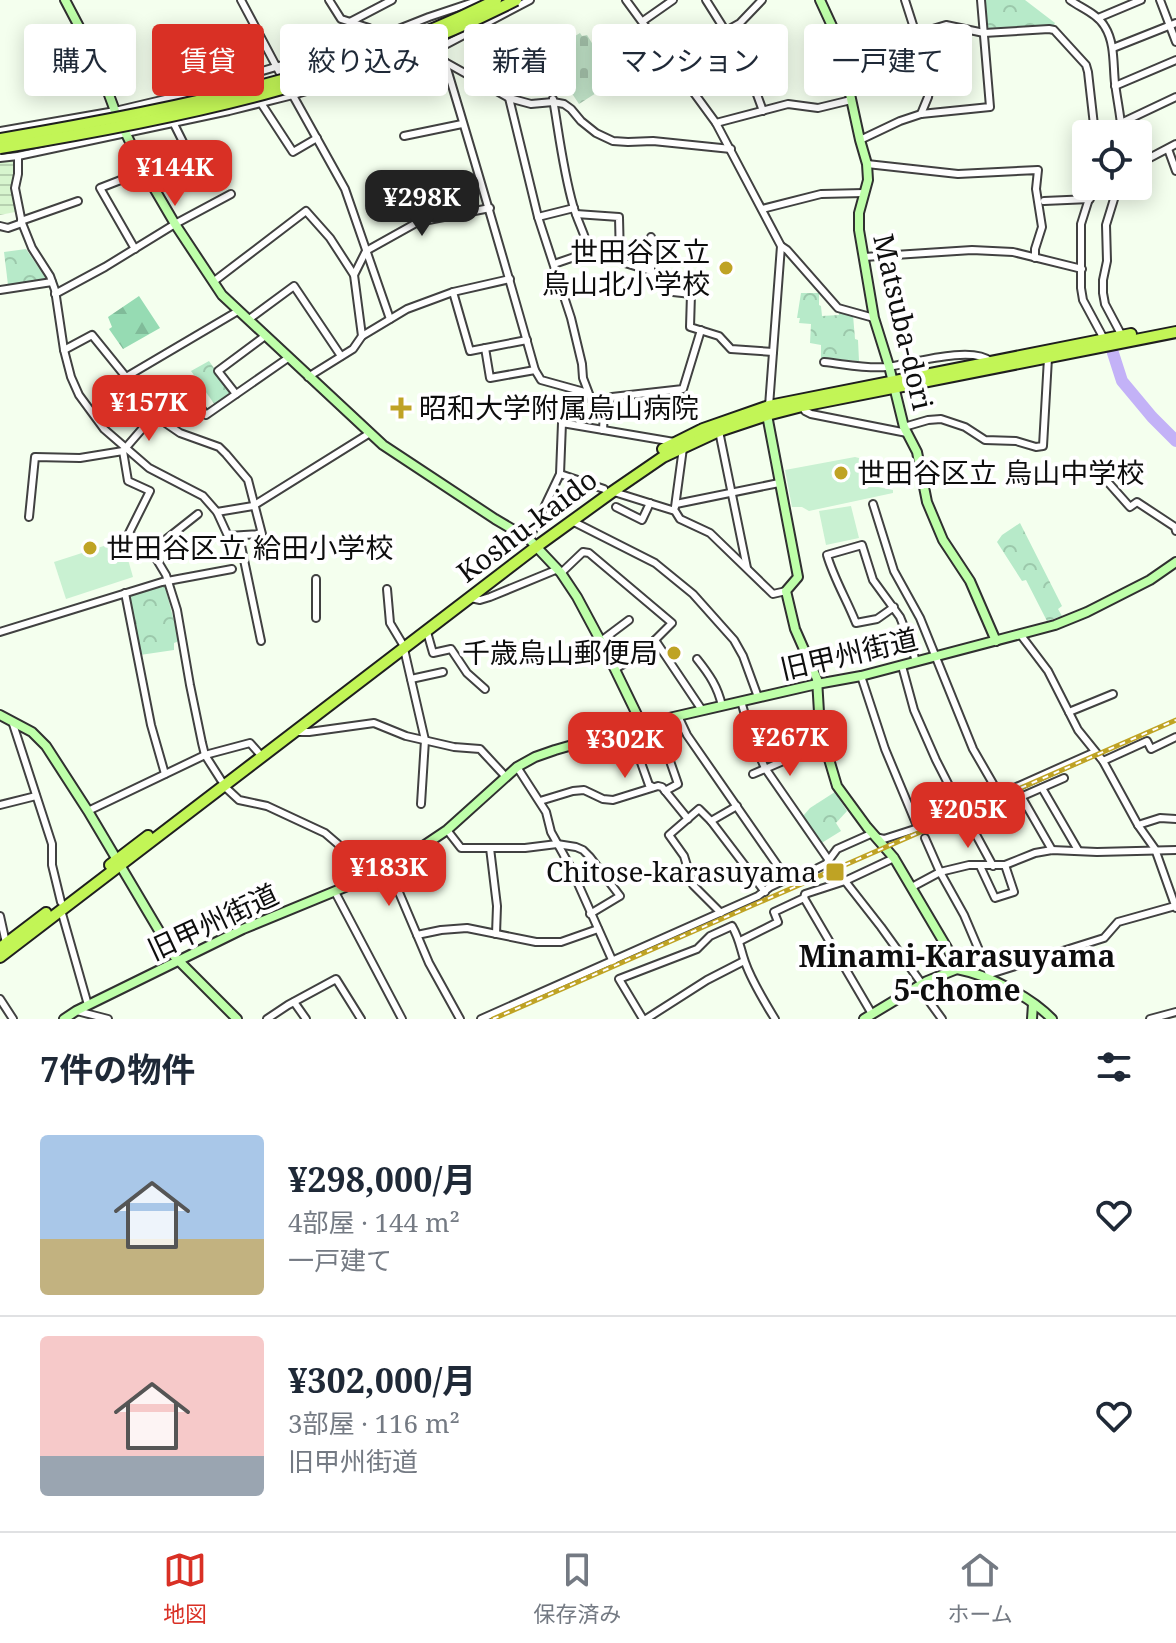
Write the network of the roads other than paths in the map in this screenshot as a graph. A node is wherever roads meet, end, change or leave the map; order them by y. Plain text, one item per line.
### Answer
1 (241, 0) edge
2 (329, 0) edge
3 (392, 0) edge
4 (480, 0) edge
5 (496, 0) edge
6 (516, 0) edge
7 (530, 0) edge
8 (626, 0) edge
9 (673, 0) edge
10 (706, 0) edge
11 (762, 0) edge
12 (820, 0) edge
13 (905, 0) edge
14 (981, 0) edge
15 (1070, 0) edge
16 (1141, 0) edge
17 (1160, 0) edge
18 (70, 1) edge
19 (1098, 18) junction
20 (643, 21) junction
21 (350, 22) junction
22 (253, 24) edge
23 (356, 24) edge
24 (411, 24) edge
25 (645, 24) edge
26 (720, 24) edge
27 (738, 24) edge
28 (913, 24) edge
29 (1173, 25) edge
30 (972, 30) edge
31 (984, 33) junction
32 (1176, 42) edge
33 (448, 43) edge
34 (264, 44) edge
35 (1113, 48) junction
36 (1176, 60) edge
37 (448, 64) edge
38 (280, 67) edge
39 (277, 68) junction
40 (280, 73) edge
41 (448, 73) edge
42 (1115, 86) junction
43 (289, 96) edge
44 (294, 96) edge
45 (698, 96) edge
46 (757, 96) edge
47 (928, 96) edge
48 (1176, 97) edge
49 (172, 98) joint
50 (509, 98) junction
51 (851, 100) junction
52 (553, 101) junction
53 (261, 103) junction
54 (115, 111) junction
55 (763, 111) junction
56 (921, 114) junction
57 (0, 120) edge
58 (1093, 120) edge
59 (1121, 120) edge
60 (1127, 120) edge
61 (716, 123) junction
62 (174, 124) junction
63 (462, 124) junction
64 (125, 133) junction
65 (1, 134) edge
66 (404, 136) dead end
67 (317, 138) junction
68 (860, 140) junction
69 (1176, 144) edge
70 (0, 148) edge
71 (731, 149) junction
72 (1168, 149) junction
73 (18, 156) junction
74 (1152, 157) edge
75 (0, 158) edge
76 (867, 164) junction
77 (144, 171) junction
78 (1176, 171) edge
79 (150, 182) junction
80 (864, 193) junction
81 (231, 194) dead end
82 (1072, 200) edge
83 (1090, 200) edge
84 (1114, 200) edge
85 (78, 201) dead end
86 (1044, 201) dead end
87 (490, 208) junction
88 (762, 209) junction
89 (575, 211) junction
90 (538, 217) junction
91 (21, 222) junction
92 (175, 224) junction
93 (0, 226) edge
94 (651, 237) dead end
95 (781, 246) junction
96 (135, 249) junction
97 (366, 251) junction
98 (589, 252) junction
99 (864, 257) junction
100 (1035, 258) junction
101 (620, 260) junction
102 (554, 264) junction
103 (1082, 269) junction
104 (651, 271) junction
105 (354, 275) junction
106 (510, 279) junction
107 (52, 282) junction
108 (213, 282) junction
109 (0, 290) edge
110 (453, 292) junction
111 (55, 294) junction
112 (238, 311) junction
113 (874, 318) junction
114 (390, 319) junction
115 (248, 320) junction
116 (1176, 326) edge
117 (701, 330) junction
118 (1176, 332) edge
119 (265, 336) junction
120 (362, 336) junction
121 (1122, 336) junction
122 (1104, 339) junction
123 (527, 340) junction
124 (485, 348) junction
125 (64, 350) junction
126 (773, 352) junction
127 (341, 356) junction
128 (288, 358) junction
129 (1048, 358) junction
130 (991, 361) junction
131 (824, 362) dead end
132 (889, 366) junction
133 (535, 370) junction
134 (126, 377) junction
135 (308, 377) junction
136 (893, 384) junction
137 (187, 389) dead end
138 (588, 393) junction
139 (236, 394) junction
140 (802, 406) junction
141 (768, 410) junction
142 (604, 411) junction
143 (155, 414) junction
144 (603, 430) junction
145 (905, 430) junction
146 (719, 431) junction
147 (370, 433) junction
148 (680, 445) junction
149 (125, 450) junction
150 (560, 474) junction
151 (1106, 480) dead end
152 (779, 483) junction
153 (608, 490) junction
154 (732, 492) junction
155 (650, 503) junction
156 (873, 504) dead end
157 (253, 506) junction
158 (616, 507) dead end
159 (675, 507) junction
160 (217, 512) junction
161 (198, 514) dead end
162 (29, 517) dead end
163 (572, 521) junction
164 (1176, 531) edge
165 (239, 536) junction
166 (532, 543) junction
167 (150, 552) junction
168 (1176, 562) edge
169 (747, 568) junction
170 (232, 569) dead end
171 (560, 571) junction
172 (316, 579) dead end
173 (168, 581) junction
174 (387, 589) dead end
175 (786, 591) junction
176 (125, 593) junction
177 (471, 598) junction
178 (894, 607) junction
179 (316, 618) dead end
180 (629, 620) dead end
181 (0, 632) edge
182 (427, 632) junction
183 (1020, 634) junction
184 (655, 640) junction
185 (261, 641) dead end
186 (601, 641) junction
187 (996, 641) junction
188 (403, 646) junction
189 (937, 657) junction
190 (697, 659) dead end
191 (916, 662) junction
192 (902, 666) junction
193 (615, 669) junction
194 (443, 672) dead end
195 (861, 676) junction
196 (411, 679) junction
197 (817, 684) junction
198 (485, 689) dead end
199 (1113, 694) dead end
200 (758, 697) junction
201 (741, 701) junction
202 (722, 706) junction
203 (702, 710) junction
204 (1069, 712) junction
205 (0, 715) edge
206 (678, 716) junction
207 (12, 721) junction
208 (656, 721) junction
209 (642, 725) junction
210 (629, 729) junction
211 (297, 732) junction
212 (1176, 737) edge
213 (425, 740) junction
214 (823, 744) junction
215 (258, 752) junction
216 (1095, 752) junction
217 (205, 755) junction
218 (1103, 761) junction
219 (517, 767) junction
220 (765, 768) junction
221 (165, 774) junction
222 (753, 774) dead end
223 (506, 777) junction
224 (1064, 778) dead end
225 (223, 783) junction
226 (654, 787) junction
227 (1042, 788) junction
228 (665, 791) junction
229 (999, 794) junction
230 (36, 796) junction
231 (1021, 796) junction
232 (540, 801) junction
233 (421, 804) dead end
234 (0, 805) edge
235 (737, 806) junction
236 (88, 811) junction
237 (962, 811) junction
238 (688, 819) junction
239 (1176, 819) edge
240 (711, 821) junction
241 (1138, 825) junction
242 (918, 828) junction
243 (447, 830) junction
244 (874, 835) junction
245 (925, 838) dead end
246 (557, 844) junction
247 (490, 848) junction
248 (1155, 849) junction
249 (1052, 850) junction
250 (1176, 850) edge
251 (1078, 851) junction
252 (894, 858) junction
253 (828, 859) junction
254 (119, 862) junction
255 (1005, 865) junction
256 (980, 866) junction
257 (993, 866) junction
258 (389, 869) junction
259 (940, 872) junction
260 (372, 876) junction
261 (787, 879) junction
262 (845, 881) junction
263 (912, 887) junction
264 (335, 892) junction
265 (765, 892) junction
266 (804, 898) junction
267 (61, 906) junction
268 (1176, 907) edge
269 (721, 913) junction
270 (590, 914) junction
271 (0, 916) edge
272 (598, 929) junction
273 (496, 934) junction
274 (417, 935) junction
275 (740, 941) junction
276 (3, 946) edge
277 (0, 957) edge
278 (179, 961) junction
279 (744, 961) junction
280 (613, 962) junction
281 (957, 969) junction
282 (989, 976) junction
283 (920, 985) junction
284 (0, 999) edge
285 (294, 1002) junction
286 (1033, 1004) junction
287 (88, 1005) junction
288 (76, 1011) junction
289 (1176, 1012) edge
290 (868, 1017) edge
291 (13, 1019) edge
292 (64, 1019) edge
293 (108, 1019) edge
294 (237, 1019) edge
295 (267, 1019) edge
296 (306, 1019) edge
297 (361, 1019) edge
298 (402, 1019) edge
299 (460, 1019) edge
300 (481, 1019) edge
301 (645, 1019) edge
302 (775, 1019) edge
303 (942, 1019) edge
304 (1032, 1019) edge
305 (1052, 1019) edge
306 (1150, 1019) edge

1 - 22 street
2 - 21 street
3 - 21 street
4 - 24 street
5 - 65 highway, bridge
6 - 70 highway, bridge
7 - 33 street
8 - 20 street
9 - 20 street
10 - 26 street
11 - 27 street
12 - 51 street, Matsuba-dori
13 - 28 street
14 - 31 street
15 - 19 street
16 - 19 street
17 - 29 street
18 - 54 street
19 - 35 street
20 - 25 street
21 - 23 street
29 - 32 street
29 - 35 street
30 - 31 street
31 - 56 street
31 - 58 street
34 - 39 street
35 - 42 street
36 - 42 street
37 - 50 street
38 - 39 street
39 - 40 street
39 - 49 street
41 - 63 street
42 - 59 street
43 - 53 street
44 - 67 street
45 - 61 street
46 - 55 street
47 - 56 street
48 - 60 street
49 - 54 street
50 - 52 street
50 - 90 street
51 - 55 street
51 - 68 street, Matsuba-dori
52 - 71 street
52 - 89 street
53 - 62 street
53 - 67 street
54 - 64 street
54 - 65 street
55 - 61 street
56 - 68 street
57 - 65 street
61 - 71 street
62 - 64 street
62 - 79 street
63 - 66 street
63 - 87 street
64 - 73 street
64 - 77 street
67 - 97 street
68 - 76 street, Matsuba-dori
69 - 72 street
71 - 88 street
72 - 74 street
72 - 78 street
73 - 75 street
73 - 91 street
76 - 80 street, Matsuba-dori
76 - 100 street
77 - 79 street
77 - 96 street
79 - 92 street
80 - 88 street
80 - 99 street, Matsuba-dori
81 - 92 street
82 - 86 street
83 - 103 street
84 - 121 street
85 - 91 street
87 - 97 street
87 - 106 street
88 - 95 street
89 - 90 street
89 - 98 street
89 - 101 street
90 - 102 street
91 - 93 street
91 - 107 street
92 - 96 street
92 - 108 street
94 - 104 street
95 - 113 street
95 - 126 street
96 - 111 street
97 - 105 street
97 - 114 street
98 - 101 street
98 - 102 street
99 - 100 street
99 - 113 street, Matsuba-dori
100 - 103 street
101 - 104 street
102 - 138 street
103 - 122 street
104 - 117 street
105 - 108 street
105 - 120 street
106 - 110 street
106 - 123 street
107 - 109 street
107 - 111 street
108 - 112 street
110 - 114 street
110 - 124 street
111 - 125 street
112 - 115 street
112 - 134 street
113 - 132 street, Matsuba-dori
114 - 120 street
115 - 119 street
115 - 127 street
116 - 121 highway, Koshu-kaido
117 - 126 street
117 - 142 street
118 - 129 highway, Koshu-kaido
119 - 128 street
119 - 139 street
120 - 127 street
121 - 122 highway, Koshu-kaido
122 - 130 highway, Koshu-kaido
123 - 124 street
123 - 133 street
124 - 133 street
125 - 134 street
125 - 149 street
126 - 141 street
127 - 135 street
128 - 135 street
128 - 139 street
129 - 136 highway, Koshu-kaido
129 - 145 street
130 - 132 street
130 - 136 highway, Koshu-kaido
131 - 132 street
132 - 136 street, Matsuba-dori
133 - 138 street
134 - 143 street
135 - 147 street
136 - 140 highway, Koshu-kaido
136 - 141 highway, Koshu-kaido
136 - 145 street, Matsuba-dori
137 - 139 street
138 - 142 street
140 - 141 highway, Koshu-kaido
140 - 145 street
141 - 146 highway, Koshu-kaido
141 - 148 highway, Koshu-kaido
141 - 152 street
142 - 144 street
143 - 149 street
143 - 157 street
144 - 148 street
144 - 150 street
145 - 187 street, Matsuba-dori
146 - 148 highway, Koshu-kaido
146 - 154 street
147 - 157 street
147 - 166 street
148 - 153 highway, Koshu-kaido
148 - 159 street
149 - 160 street
149 - 162 street
149 - 167 street
150 - 153 street
150 - 166 street
151 - 164 street
152 - 154 street
152 - 175 street
153 - 155 street
153 - 163 highway, Koshu-kaido
153 - 166 highway, Koshu-kaido
154 - 159 street
154 - 169 street
155 - 158 street
155 - 159 street
156 - 189 street
157 - 160 street
157 - 165 street
159 - 169 street
160 - 165 street
161 - 167 street
163 - 166 highway, Koshu-kaido
163 - 200 street
165 - 185 street
166 - 171 street
166 - 177 highway, Koshu-kaido
166 - 188 highway, Koshu-kaido
167 - 173 street
168 - 183 street, 旧甲州街道
169 - 175 street
170 - 173 street
171 - 177 street
171 - 184 street
171 - 186 street
172 - 179 street
173 - 176 street
173 - 217 street
174 - 188 street
175 - 197 street
176 - 181 street
176 - 221 street
177 - 182 highway, Koshu-kaido
178 - 178 street
178 - 191 street
180 - 186 street
182 - 188 highway, Koshu-kaido
182 - 198 street
183 - 187 street, 旧甲州街道
183 - 204 street
184 - 193 street
184 - 203 street
186 - 193 street
187 - 189 street, 旧甲州街道
188 - 196 street
188 - 211 highway, Koshu-kaido
188 - 215 highway, Koshu-kaido
189 - 191 street, 旧甲州街道
189 - 229 street
190 - 202 street
191 - 192 street, 旧甲州街道
192 - 195 street, 旧甲州街道
192 - 237 street
193 - 209 street
194 - 196 street
195 - 197 street, 旧甲州街道
195 - 242 street
196 - 213 street
197 - 200 street, 旧甲州街道
197 - 214 street
199 - 204 street
200 - 201 street, 旧甲州街道
201 - 202 street, 旧甲州街道
201 - 220 street
202 - 203 street, 旧甲州街道
203 - 206 street, 旧甲州街道
204 - 216 street
205 - 207 street
206 - 208 street, 旧甲州街道
206 - 235 street
207 - 230 street
207 - 236 street
208 - 209 street, 旧甲州街道
208 - 228 street
209 - 210 street, 旧甲州街道
210 - 219 street, 旧甲州街道
210 - 226 street
211 - 213 street
211 - 225 highway, Koshu-kaido
212 - 218 street
213 - 223 street
213 - 233 street
214 - 220 street
214 - 244 street
215 - 217 street
215 - 225 highway, Koshu-kaido
216 - 218 street
216 - 229 street
217 - 221 street
217 - 225 street
218 - 241 street
219 - 223 street, 旧甲州街道
219 - 232 street
220 - 222 street
220 - 253 street
221 - 236 street
223 - 243 street, 旧甲州街道
224 - 227 street
225 - 254 highway, Koshu-kaido
225 - 260 street
226 - 228 street
226 - 232 street
227 - 231 street
227 - 251 street
228 - 238 street
229 - 237 street
230 - 234 street
230 - 267 street
231 - 249 street
231 - 257 street
232 - 246 street
235 - 240 street
235 - 261 street
236 - 254 street
237 - 242 street
238 - 240 street
238 - 269 street
239 - 241 street
240 - 265 street
241 - 248 street
242 - 244 street
243 - 247 street
243 - 258 street, 旧甲州街道
244 - 252 street
244 - 253 street
245 - 259 street
246 - 247 street
246 - 270 street
246 - 270 street
247 - 273 street
248 - 250 street
248 - 251 street
248 - 268 street
249 - 251 street
249 - 255 street
252 - 262 street
252 - 263 street
253 - 261 street
254 - 267 highway, Koshu-kaido
254 - 278 street
255 - 256 street
255 - 257 street
256 - 257 street
256 - 259 street
258 - 260 street, 旧甲州街道
258 - 274 street
259 - 263 street
259 - 282 street
260 - 264 street, 旧甲州街道
261 - 265 street
262 - 266 street
262 - 283 street
263 - 281 street
264 - 278 street, 旧甲州街道
264 - 298 street
265 - 269 street
266 - 275 street
266 - 290 street
267 - 276 highway, Koshu-kaido
267 - 277 highway, Koshu-kaido
267 - 287 street
268 - 282 street
269 - 280 street
270 - 272 street
271 - 276 street
272 - 273 street
272 - 280 street
273 - 274 street
274 - 299 street
275 - 279 street
275 - 301 street
278 - 287 street, 旧甲州街道
278 - 294 street
279 - 301 street
279 - 302 street
280 - 300 street
281 - 282 street
281 - 283 street
282 - 286 street
283 - 290 street
283 - 303 street
284 - 291 street
285 - 295 street
285 - 296 street
285 - 297 street
286 - 304 street
286 - 305 street
287 - 288 street, 旧甲州街道
288 - 292 street, 旧甲州街道
288 - 293 street
289 - 306 street

